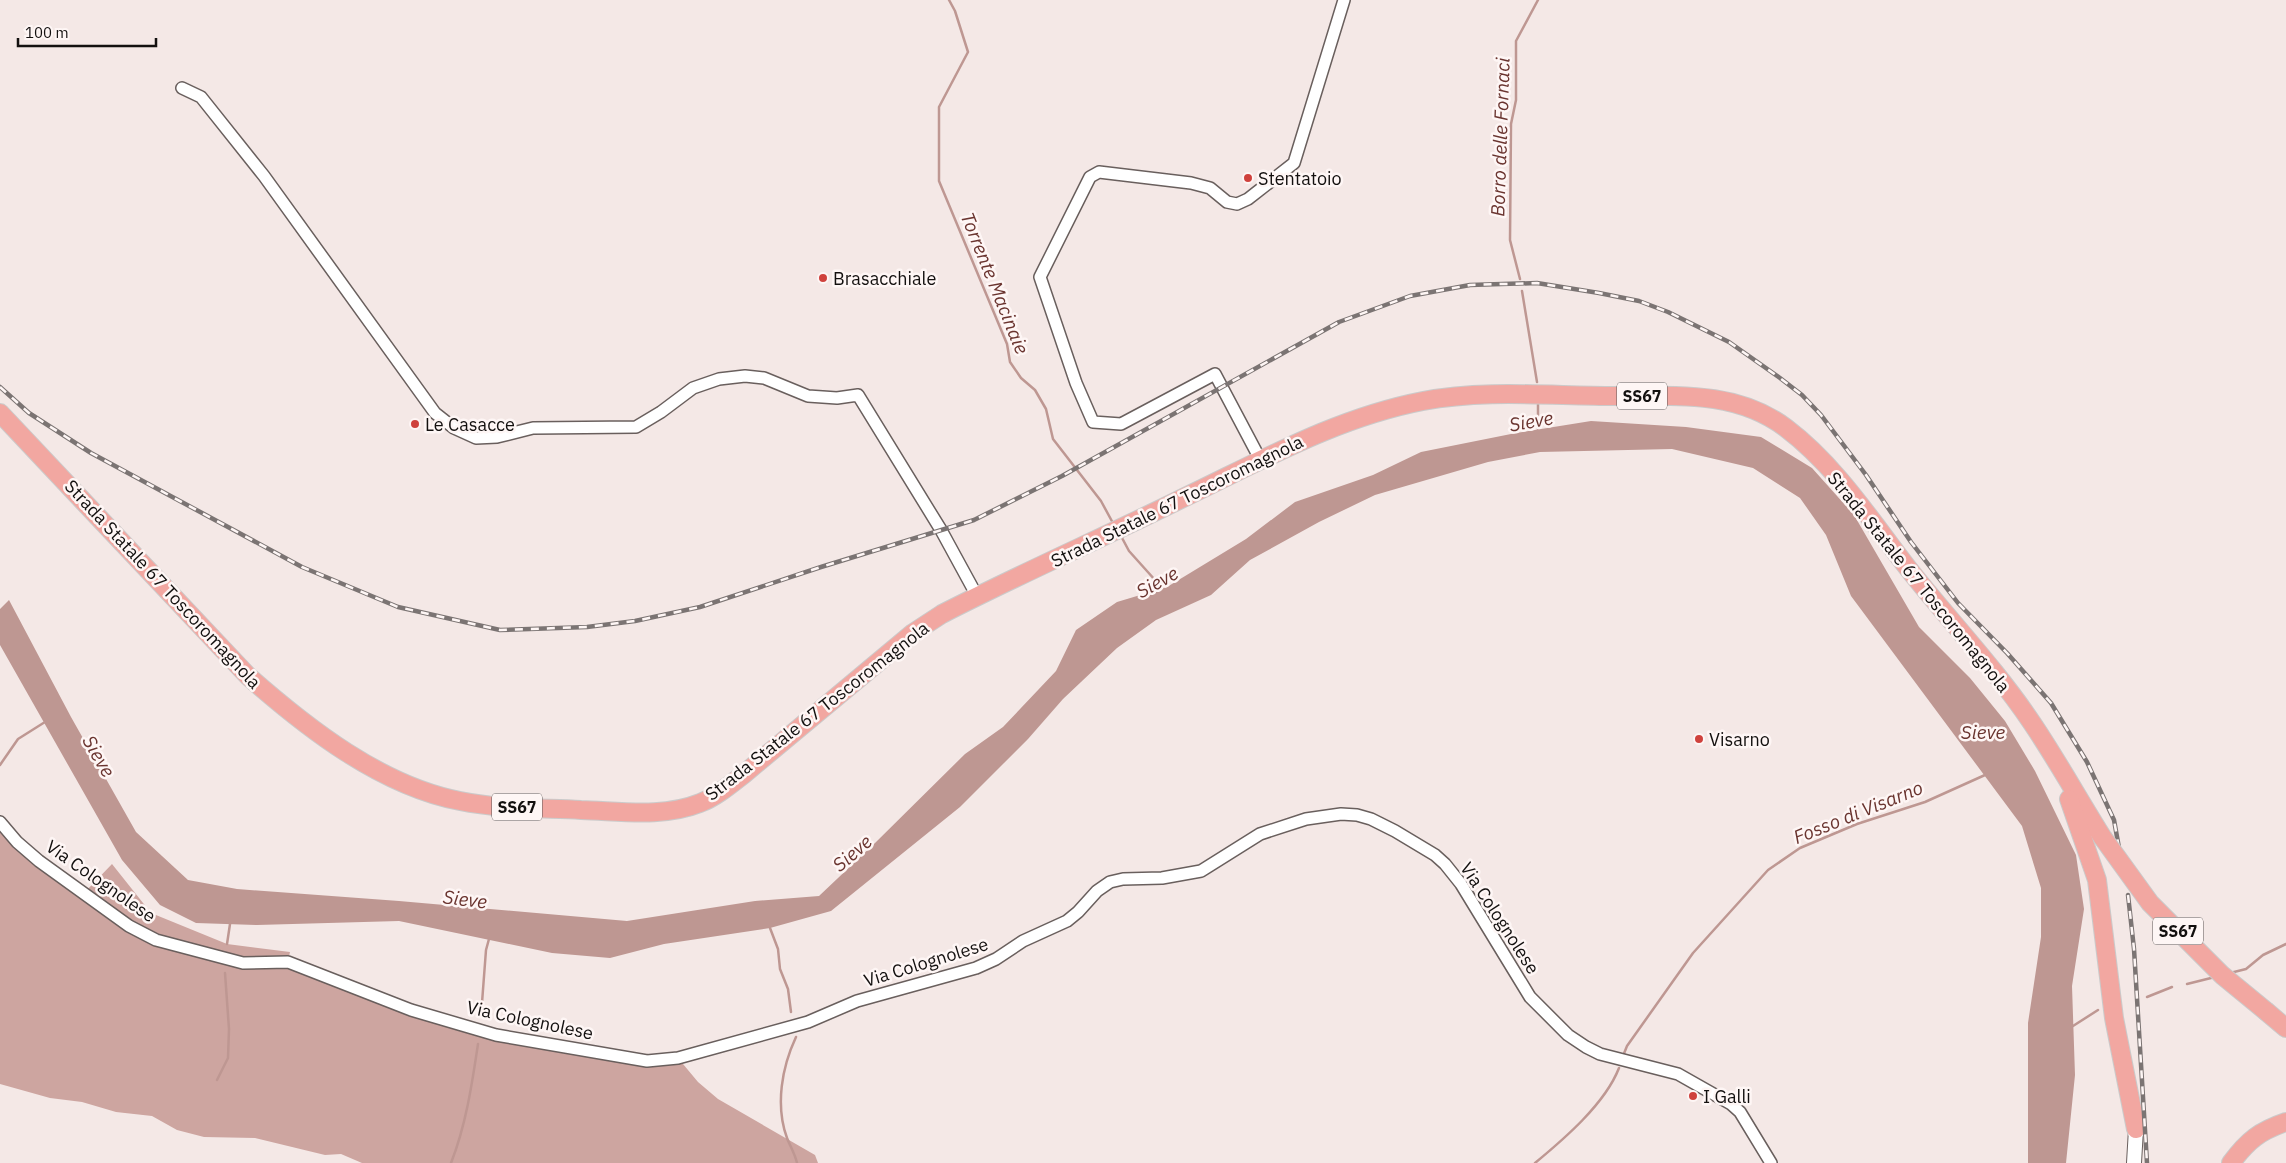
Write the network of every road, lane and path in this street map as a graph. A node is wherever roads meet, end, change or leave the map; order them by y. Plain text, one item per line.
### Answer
1 (1344, 0) edge
2 (182, 88) dead end
3 (0, 413) edge
4 (1260, 459) junction
5 (977, 596) junction
6 (2031, 722) junction
7 (0, 822) edge
8 (2286, 1028) edge
9 (2286, 1122) edge
10 (2136, 1129) joint
11 (1771, 1163) edge
12 (2134, 1163) edge
13 (2231, 1163) edge

1 - 4 street
2 - 5 street
3 - 5 main road, Strada Statale 67 Toscoromagnola / SS67
4 - 5 main road, Strada Statale 67 Toscoromagnola / SS67
4 - 6 main road, Strada Statale 67 Toscoromagnola / SS67
6 - 8 main road, Strada Statale 67 Toscoromagnola / SS67, bridge
6 - 10 main road
7 - 11 street, Via Colognolese
9 - 13 main road
10 - 12 street

